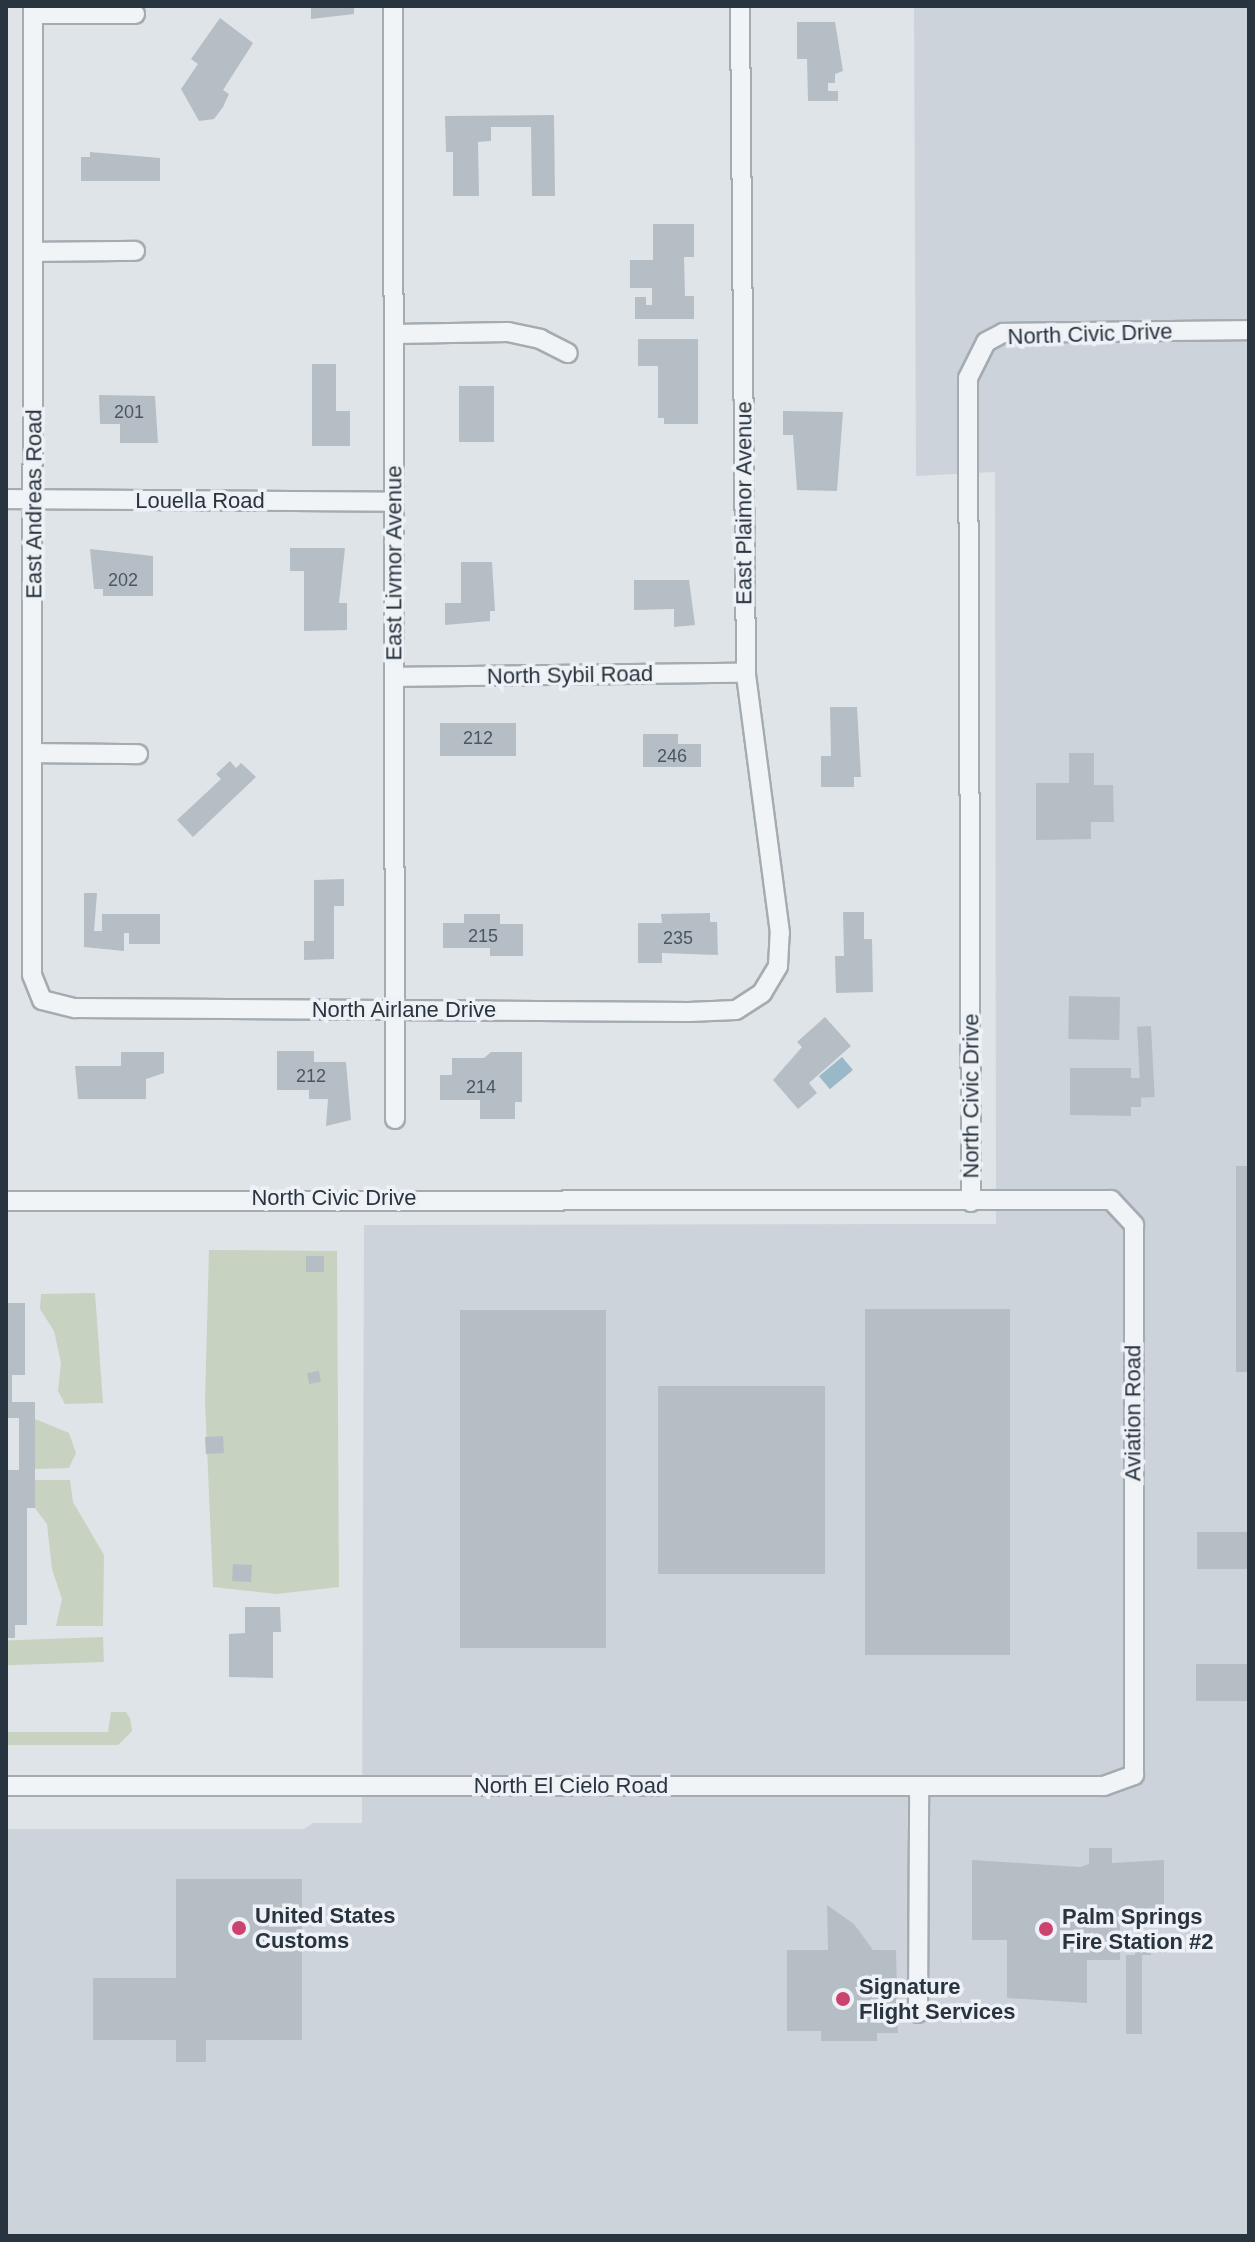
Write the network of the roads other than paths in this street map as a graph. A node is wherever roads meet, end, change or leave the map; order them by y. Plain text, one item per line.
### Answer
1 (393, 6) edge
2 (740, 6) edge
3 (33, 10) edge
4 (135, 14) dead end
5 (135, 251) dead end
6 (33, 252) junction
7 (1249, 330) edge
8 (394, 334) junction
9 (568, 353) dead end
10 (6, 499) edge
11 (34, 500) junction
12 (394, 502) junction
13 (746, 673) junction
14 (394, 677) junction
15 (34, 753) junction
16 (138, 754) dead end
17 (762, 993) joint
18 (42, 1000) joint
19 (394, 1010) junction
20 (395, 1119) dead end
21 (6, 1201) edge
22 (971, 1202) junction
23 (1134, 1775) joint
24 (6, 1786) edge
25 (919, 1786) junction
26 (918, 2013) dead end

1 - 8 street, East Livmor Avenue
2 - 13 street, East Plaimor Avenue
3 - 4 street
3 - 6 street, East Andreas Road
5 - 6 street
6 - 11 street, East Andreas Road
7 - 22 street, North Civic Drive
8 - 9 street
8 - 12 street, East Livmor Avenue
10 - 11 street, Louella Road
11 - 12 street, Louella Road
11 - 15 street, East Andreas Road
12 - 14 street, East Livmor Avenue
13 - 14 street, North Sybil Road
13 - 17 street, East Plaimor Avenue
14 - 19 street, East Livmor Avenue
15 - 16 street
15 - 18 street, East Andreas Road
17 - 19 street, North Airlane Drive
18 - 19 street, North Airlane Drive
19 - 20 street, East Livmor Avenue
21 - 22 street, North Civic Drive
22 - 23 street, Aviation Road
23 - 25 street, North El Cielo Road
24 - 25 street, North El Cielo Road
25 - 26 street

